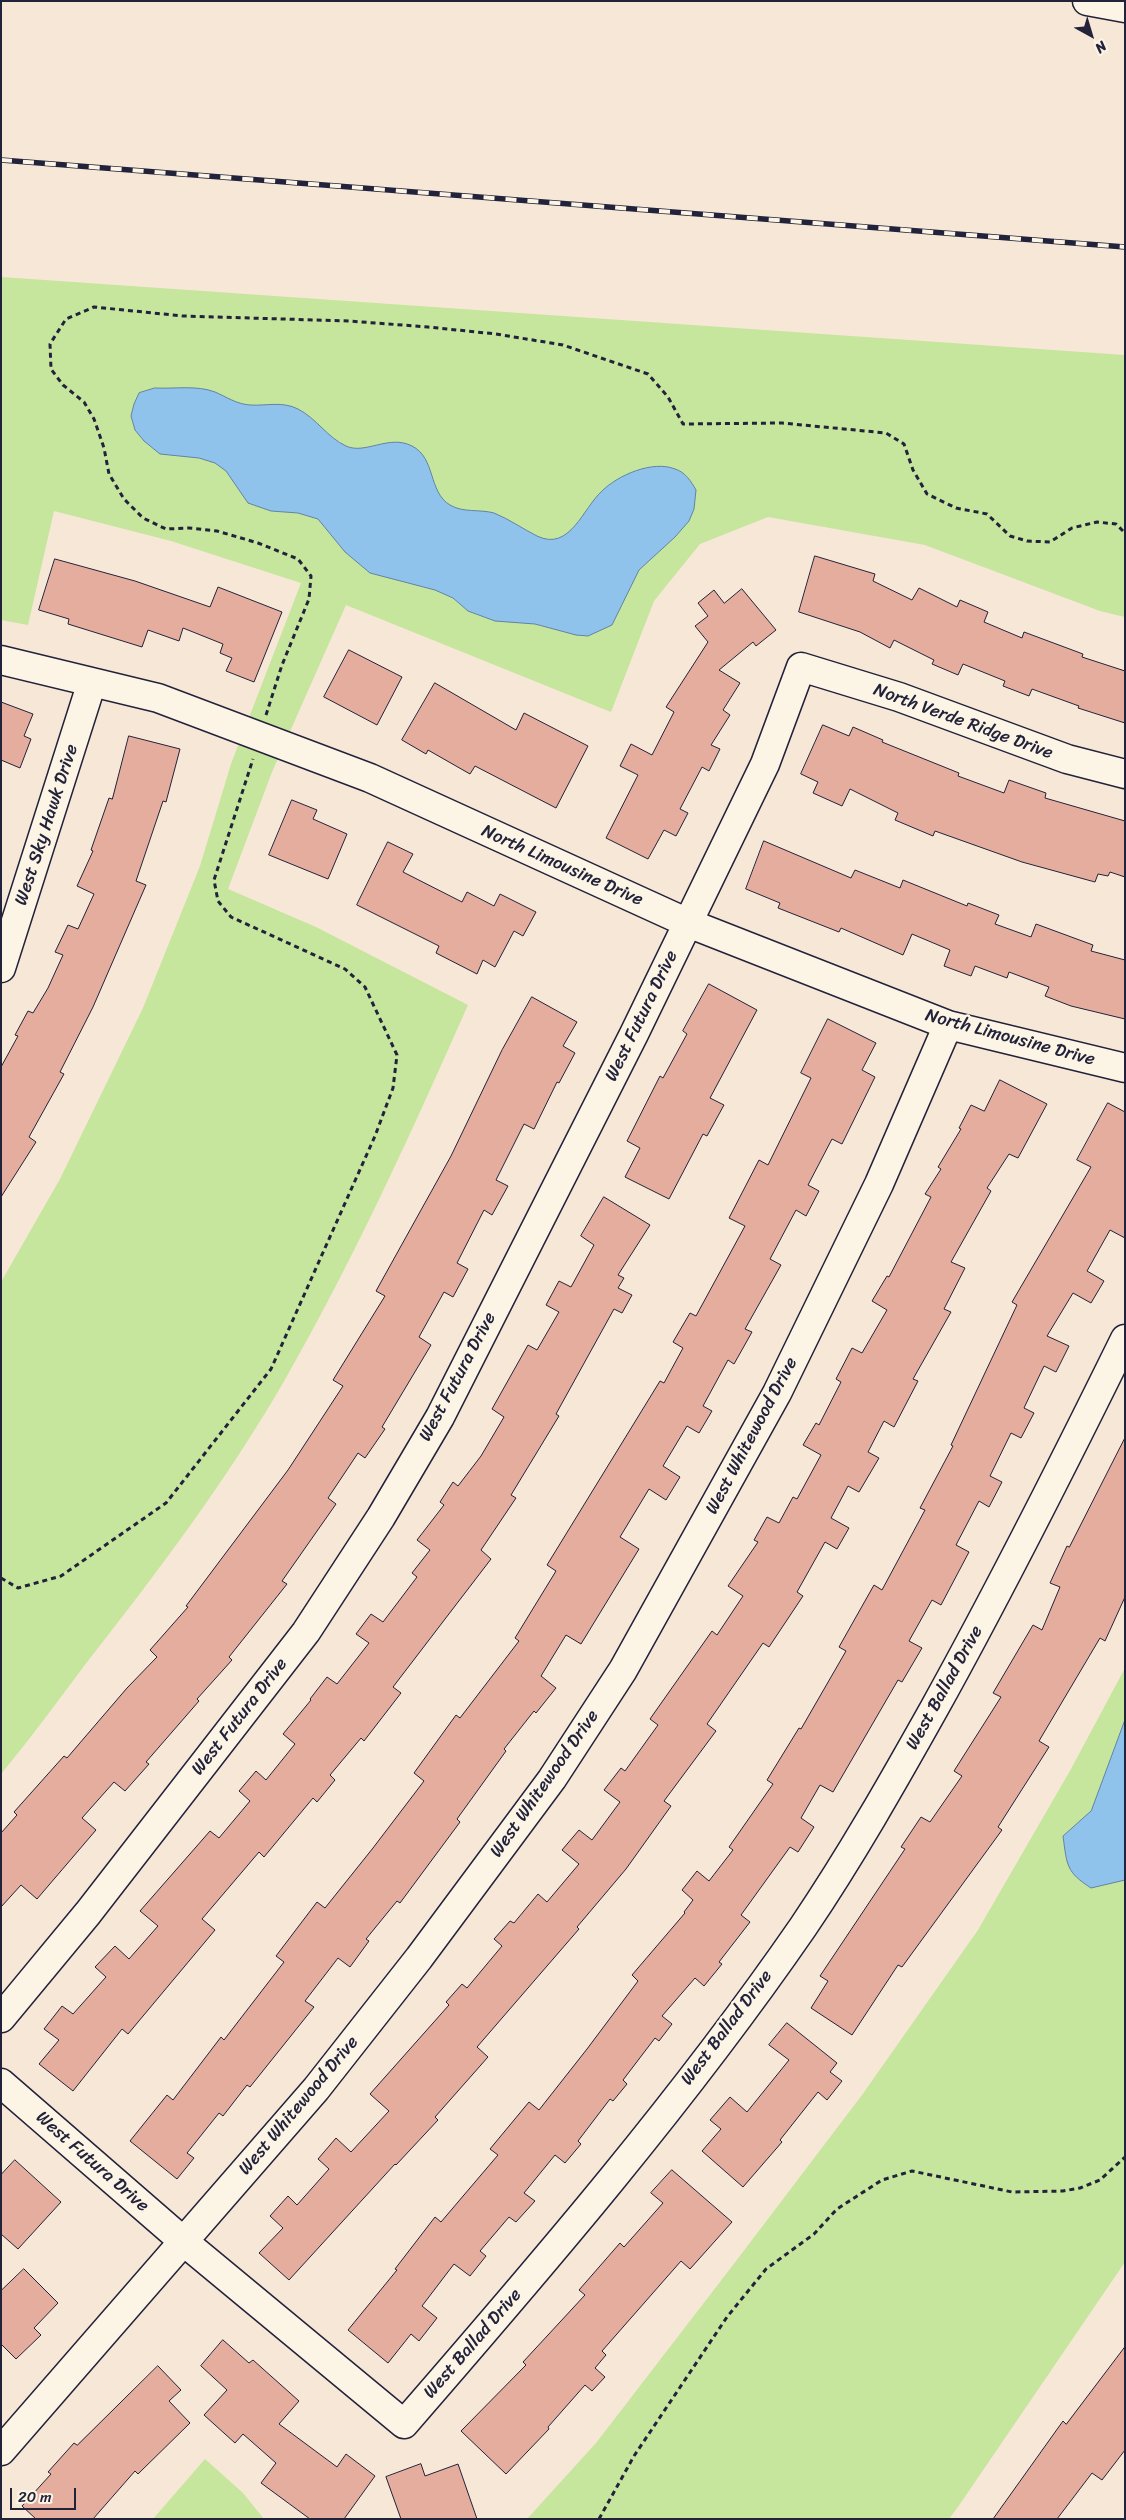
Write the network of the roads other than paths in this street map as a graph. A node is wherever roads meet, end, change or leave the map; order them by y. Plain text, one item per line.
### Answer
1 (1087, 1) edge
2 (1125, 8) edge
3 (1, 660) edge
4 (801, 667) joint
5 (92, 682) junction
6 (1125, 774) edge
7 (688, 923) junction
8 (1, 968) edge
9 (948, 1025) junction
10 (1125, 1068) edge
11 (1125, 1339) edge
12 (1, 2018) edge
13 (1, 2083) edge
14 (183, 2241) junction
15 (1, 2451) edge

1 - 2 main road
3 - 5 main road, North Limousine Drive
4 - 6 main road, North Verde Ridge Drive
4 - 7 main road, West Futura Drive
5 - 7 main road, North Limousine Drive
5 - 8 main road, West Sky Hawk Drive
7 - 9 main road, North Limousine Drive
7 - 12 main road, West Futura Drive
9 - 10 main road, North Limousine Drive
9 - 14 main road, West Whitewood Drive
11 - 14 main road, West Ballad Drive
13 - 14 main road, West Futura Drive
14 - 15 main road, West Whitewood Drive

